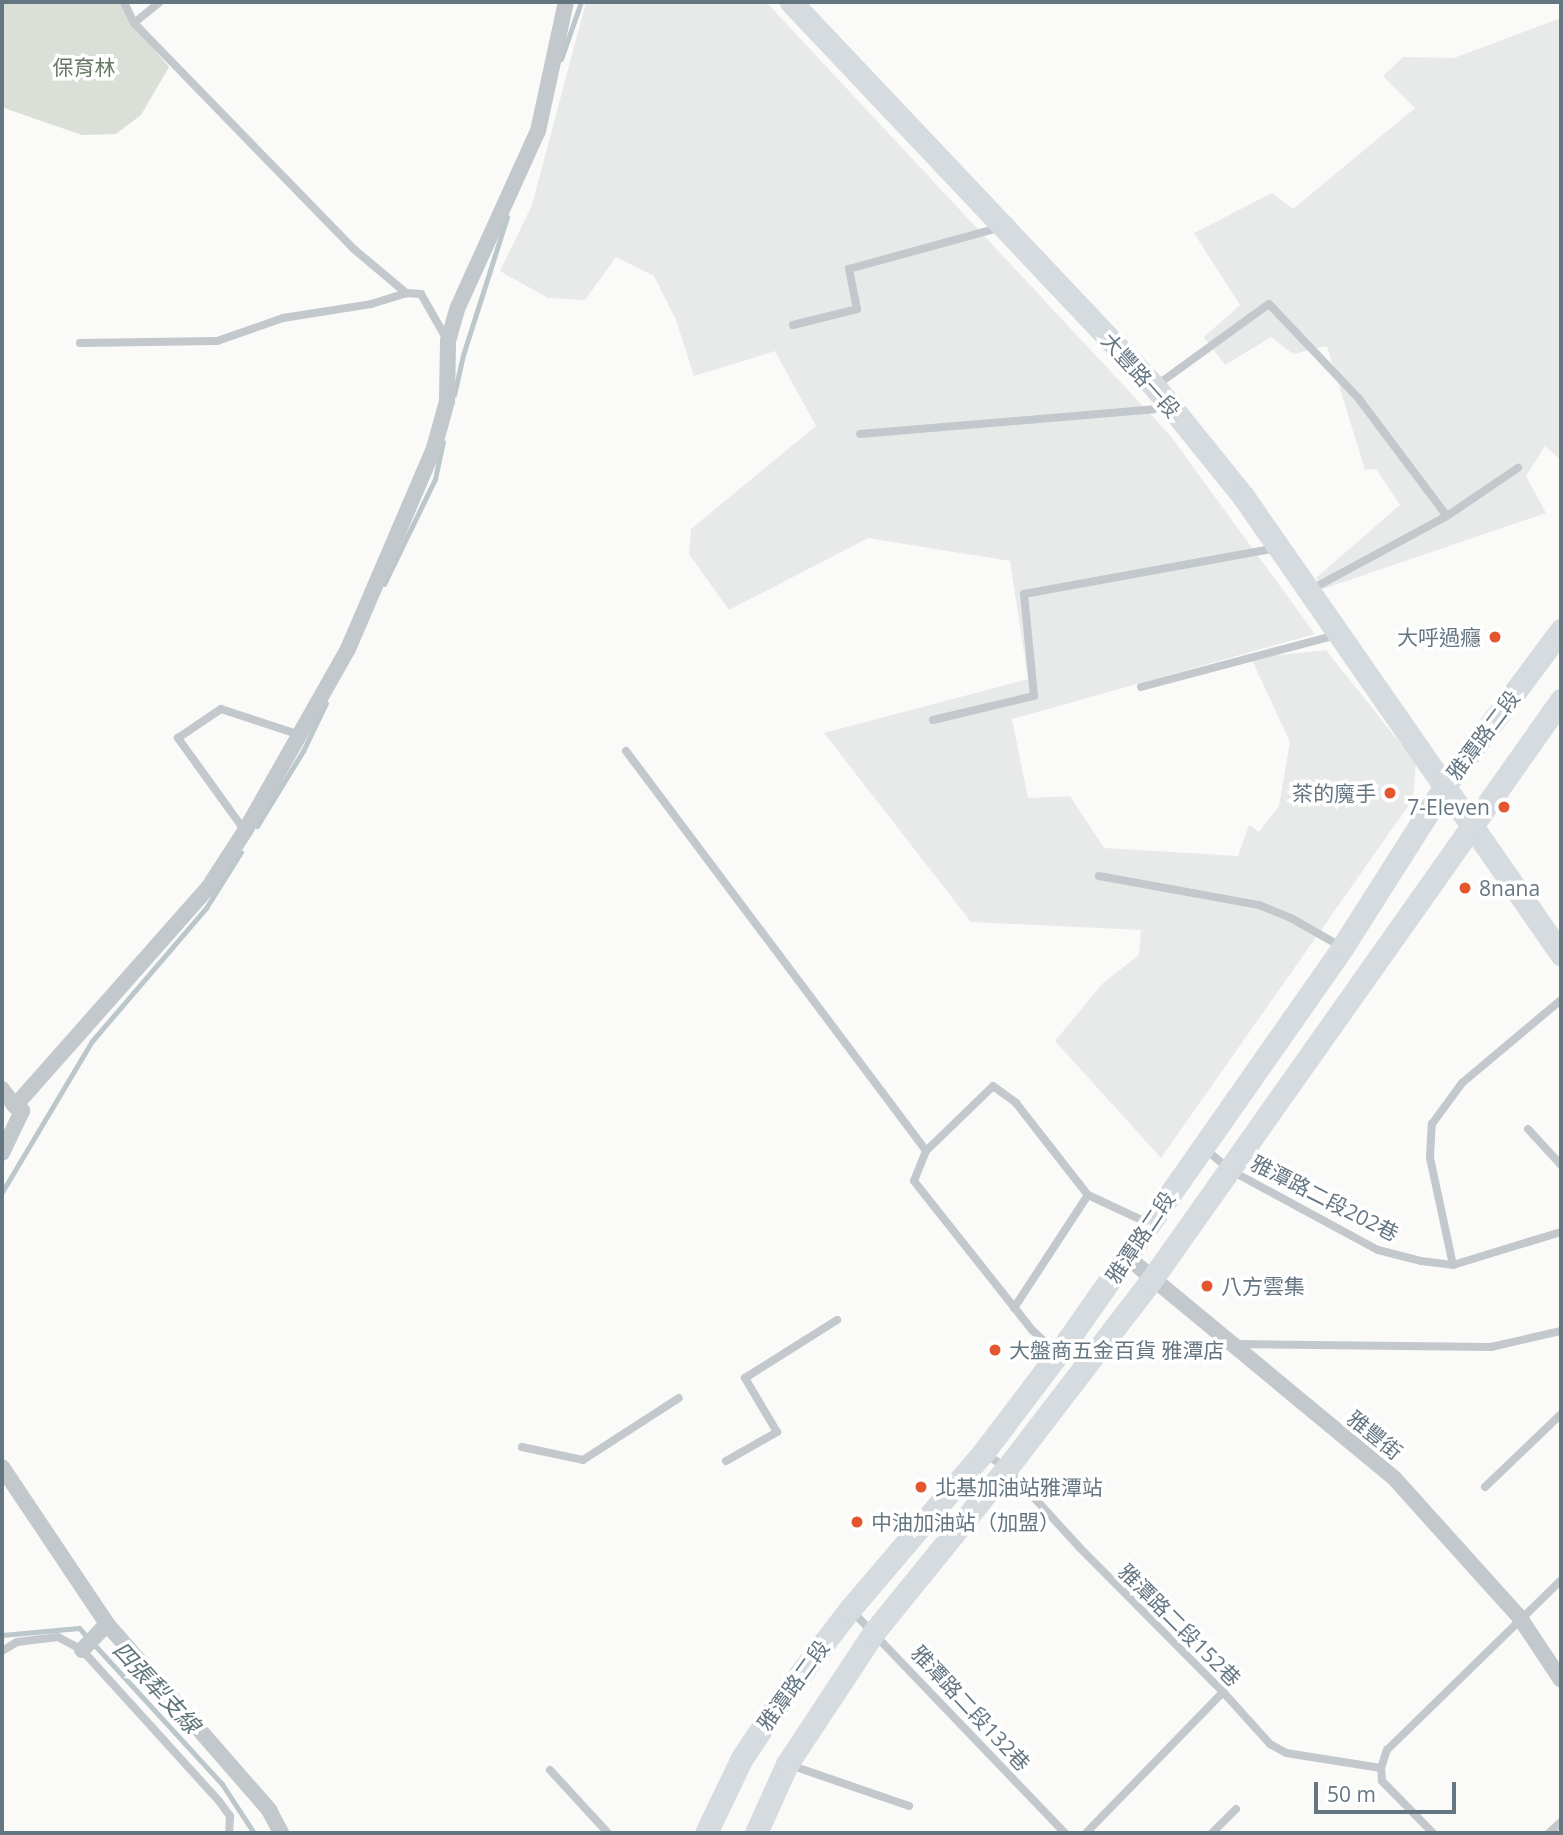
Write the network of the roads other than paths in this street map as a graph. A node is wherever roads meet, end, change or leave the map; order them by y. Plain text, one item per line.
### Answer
1 (124, 2) edge
2 (160, 2) edge
3 (566, 2) edge
4 (791, 2) edge
5 (134, 23) junction
6 (1004, 226) junction
7 (406, 293) junction
8 (793, 325) dead end
9 (448, 341) junction
10 (80, 343) dead end
11 (1155, 387) junction
12 (1172, 408) junction
13 (860, 434) dead end
14 (1518, 468) dead end
15 (1447, 516) junction
16 (1279, 547) junction
17 (1309, 590) junction
18 (1561, 630) edge
19 (1340, 634) junction
20 (1141, 687) dead end
21 (1561, 700) edge
22 (933, 720) dead end
23 (301, 735) junction
24 (626, 751) dead end
25 (1444, 787) junction
26 (1472, 828) junction
27 (245, 831) junction
28 (1099, 876) dead end
29 (1342, 947) junction
30 (1561, 954) edge
31 (1561, 1000) edge
32 (2, 1089) edge
33 (15, 1106) junction
34 (1528, 1129) dead end
35 (1202, 1146) junction
36 (926, 1150) junction
37 (2, 1153) edge
38 (1561, 1165) edge
39 (1230, 1170) junction
40 (1088, 1195) junction
41 (1149, 1223) junction
42 (1561, 1232) edge
43 (1127, 1257) junction
44 (1453, 1265) junction
45 (1152, 1279) junction
46 (1014, 1308) junction
47 (837, 1320) dead end
48 (1561, 1331) edge
49 (1231, 1344) junction
50 (1058, 1354) junction
51 (680, 1398) dead end
52 (1561, 1414) edge
53 (522, 1447) dead end
54 (983, 1452) junction
55 (726, 1461) dead end
56 (2, 1467) edge
57 (1007, 1468) junction
58 (1485, 1487) dead end
59 (1561, 1580) edge
60 (849, 1609) junction
61 (1520, 1618) junction
62 (107, 1624) junction
63 (874, 1632) junction
64 (82, 1650) junction
65 (2, 1651) edge
66 (1561, 1680) edge
67 (1223, 1692) junction
68 (787, 1764) junction
69 (1381, 1768) junction
70 (550, 1770) dead end
71 (909, 1806) dead end
72 (1236, 1809) dead end
73 (1561, 1822) edge
74 (229, 1833) edge
75 (281, 1833) edge
76 (608, 1833) edge
77 (706, 1833) edge
78 (756, 1833) edge
79 (1065, 1833) edge
80 (1086, 1833) edge
81 (1212, 1833) edge
82 (1433, 1833) edge
83 (1549, 1833) edge

1 - 5 lane
2 - 5 lane
3 - 9 street
4 - 6 street, 大豐路一段
5 - 7 lane
6 - 8 lane
6 - 11 street, 大豐路一段
7 - 9 lane
7 - 10 lane
9 - 23 street
11 - 12 street, 大豐路一段
11 - 15 lane
12 - 13 lane
12 - 16 street, 大豐路一段
14 - 15 lane
15 - 17 lane
16 - 17 street, 大豐路一段
16 - 22 lane
17 - 19 street, 大豐路一段
18 - 25 street, 雅潭路二段
19 - 20 lane
19 - 25 street, 大豐路一段
21 - 26 street, 雅潭路二段
23 - 27 street
23 - 27 lane
24 - 36 lane
25 - 26 street, 大豐路一段
25 - 29 street, 雅潭路二段
26 - 30 street, 大豐路一段
26 - 39 street, 雅潭路二段
27 - 33 street
28 - 29 lane
29 - 35 street, 雅潭路二段
31 - 44 lane
32 - 33 street
33 - 37 street
34 - 38 lane
35 - 39 lane, 雅潭路二段202巷
35 - 41 street, 雅潭路二段
36 - 40 lane
36 - 46 lane
39 - 44 lane, 雅潭路二段202巷
39 - 45 street, 雅潭路二段
40 - 41 lane
40 - 46 lane
41 - 43 street, 雅潭路二段
42 - 44 lane, 雅潭路二段202巷
43 - 45 street, 雅豐街
43 - 50 street, 雅潭路二段
45 - 49 street, 雅豐街
45 - 57 street, 雅潭路二段
46 - 50 lane
47 - 55 lane
48 - 49 lane
49 - 61 street, 雅豐街
50 - 54 street, 雅潭路二段
51 - 53 lane
52 - 58 lane
54 - 57 lane, 雅潭路二段152巷
54 - 60 street, 雅潭路二段
56 - 62 street
57 - 63 street, 雅潭路二段
57 - 67 lane, 雅潭路二段152巷
59 - 61 lane
60 - 63 lane, 雅潭路二段132巷
60 - 77 street, 雅潭路二段
61 - 66 street, 雅豐街
61 - 69 lane
62 - 64 street
62 - 75 street
63 - 68 street, 雅潭路二段
63 - 79 lane, 雅潭路二段132巷
64 - 65 lane
64 - 74 lane
67 - 69 lane, 雅潭路二段152巷
67 - 80 lane
68 - 71 lane
68 - 78 street, 雅潭路二段
69 - 82 lane
70 - 76 lane
72 - 81 lane
73 - 83 lane

